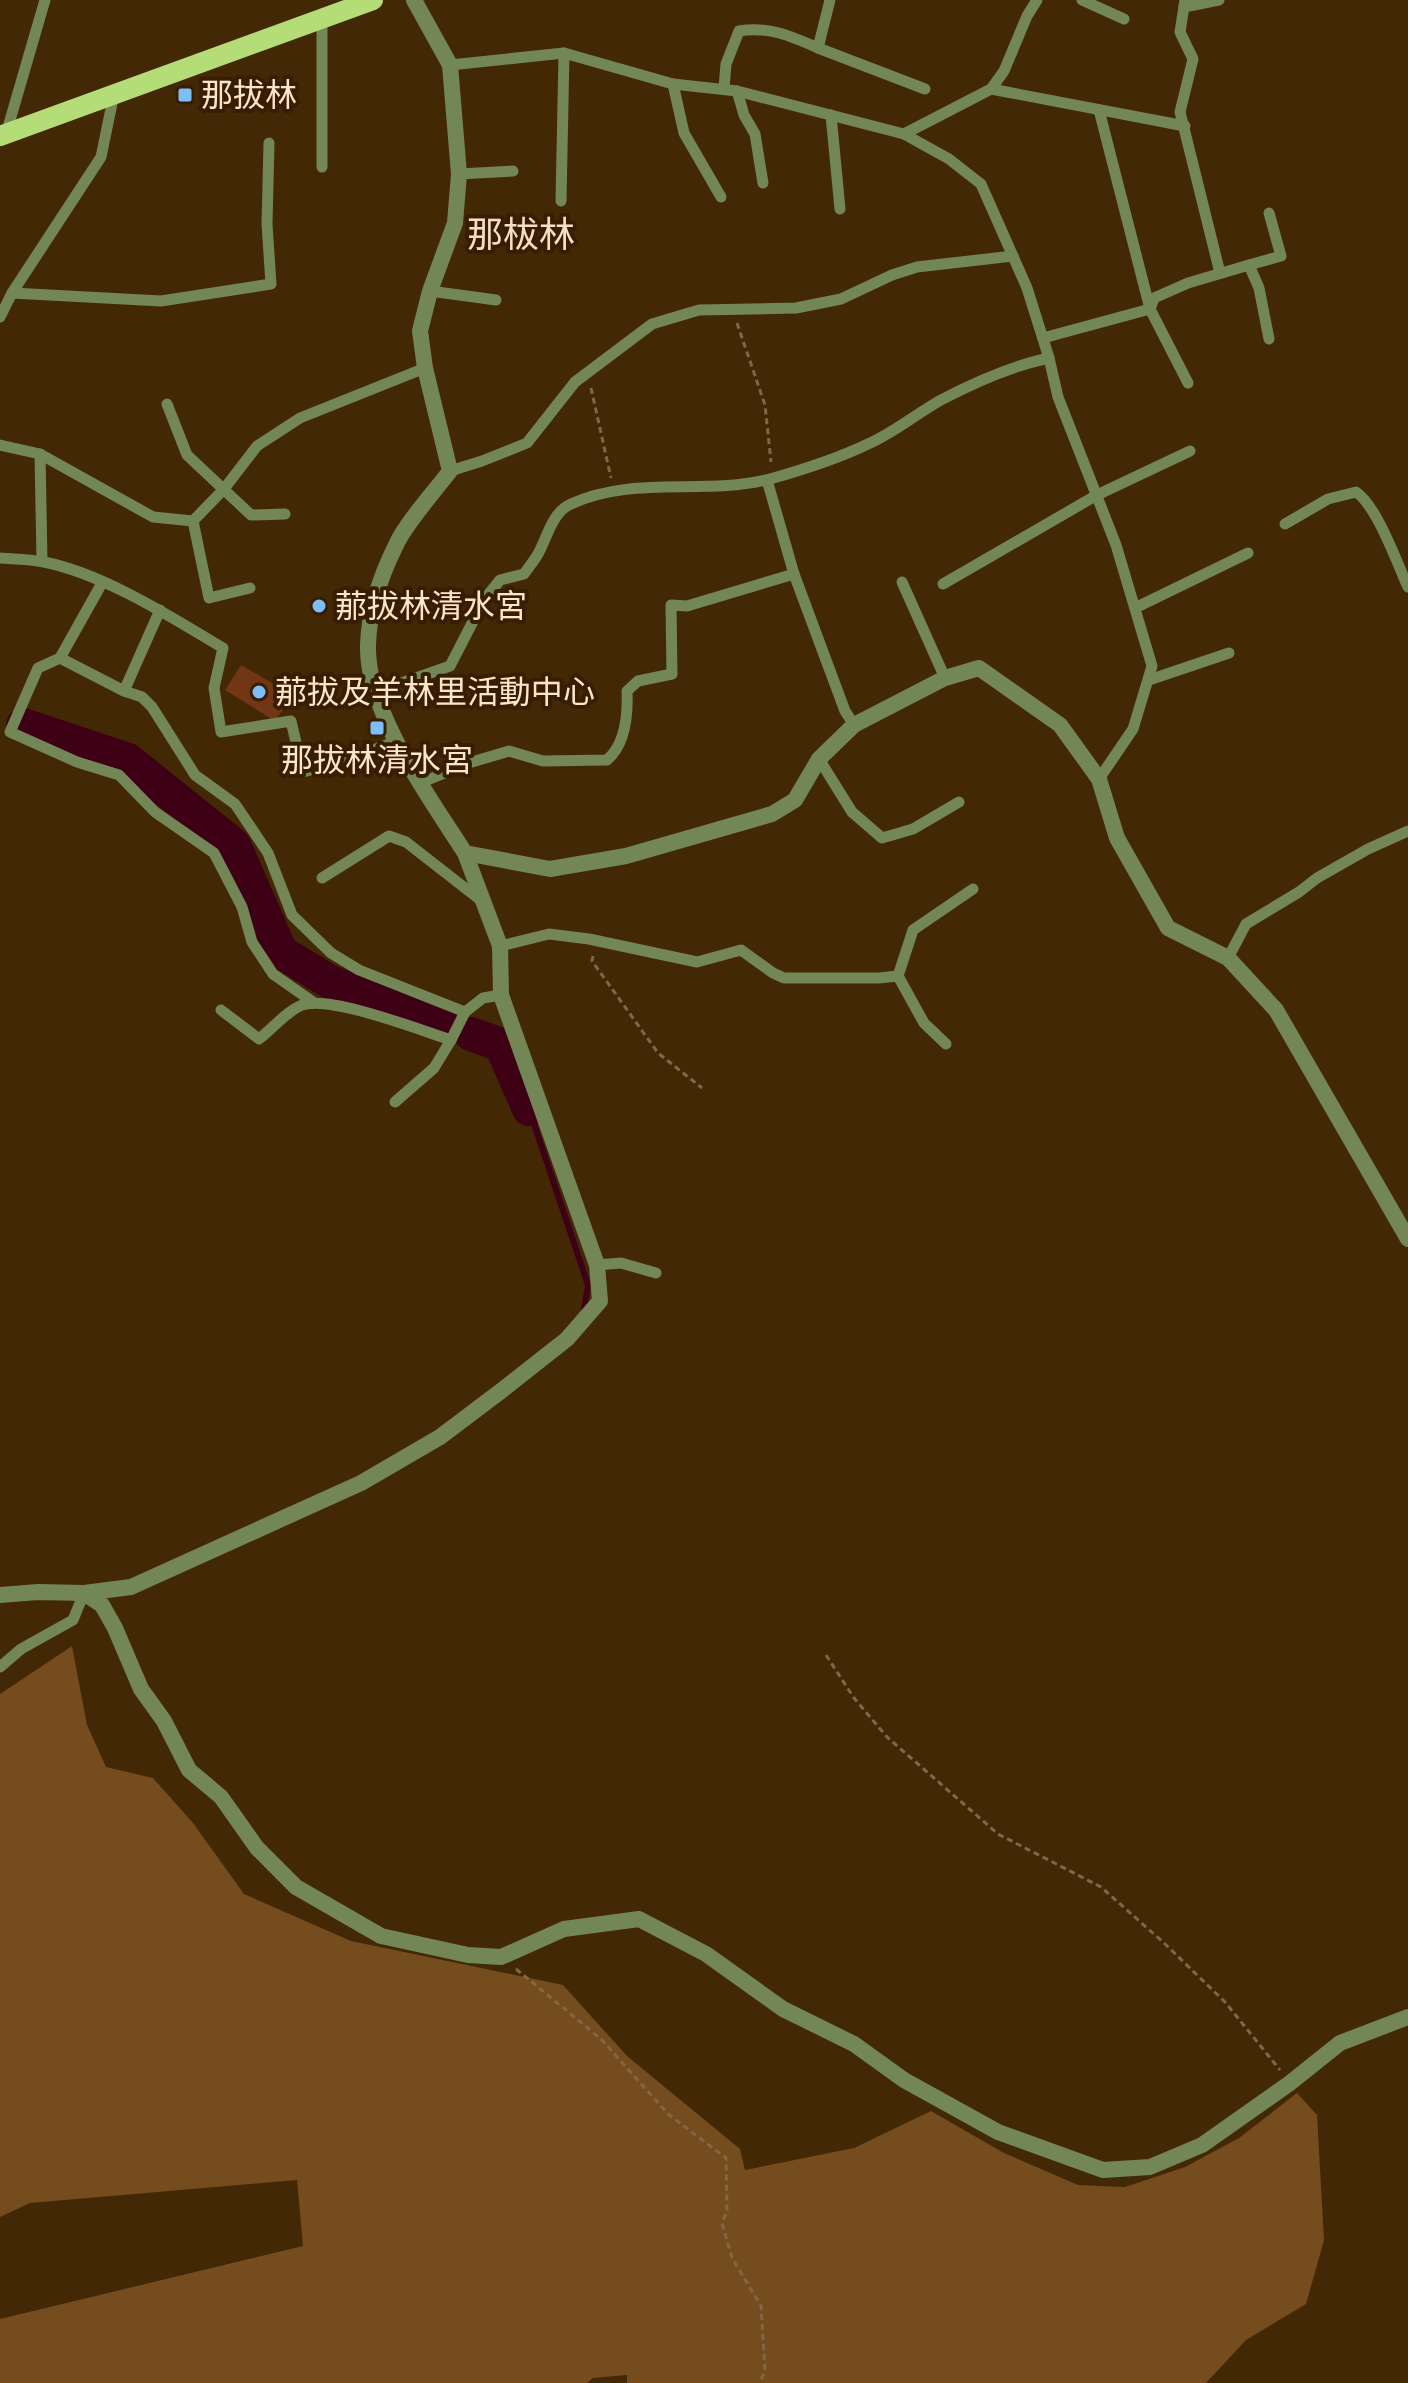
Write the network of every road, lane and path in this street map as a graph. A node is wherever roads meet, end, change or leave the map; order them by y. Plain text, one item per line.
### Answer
1 (45, 0) edge
2 (414, 0) edge
3 (830, 0) edge
4 (1037, 0) edge
5 (1082, 0) edge
6 (1219, 0) edge
7 (365, 1) edge
8 (1184, 4) edge
9 (322, 19) junction
10 (1124, 19) dead end
11 (818, 48) junction
12 (564, 53) junction
13 (450, 65) junction
14 (673, 84) junction
15 (724, 88) junction
16 (925, 89) dead end
17 (991, 89) junction
18 (737, 91) junction
19 (114, 94) junction
20 (1099, 110) junction
21 (831, 115) junction
22 (1185, 126) junction
23 (904, 134) junction
24 (3, 135) edge
25 (269, 143) dead end
26 (322, 167) dead end
27 (513, 171) dead end
28 (459, 174) junction
29 (763, 183) dead end
30 (721, 197) dead end
31 (561, 201) dead end
32 (840, 209) dead end
33 (1269, 213) dead end
34 (1013, 256) junction
35 (1249, 265) junction
36 (1220, 273) junction
37 (430, 291) junction
38 (12, 293) junction
39 (496, 300) dead end
40 (1150, 309) junction
41 (732, 310) junction
42 (0, 317) edge
43 (1043, 338) junction
44 (1269, 339) dead end
45 (1049, 358) junction
46 (425, 368) junction
47 (588, 373) junction
48 (1188, 383) dead end
49 (167, 404) dead end
50 (0, 445) edge
51 (1190, 451) dead end
52 (40, 454) junction
53 (450, 471) junction
54 (770, 479) junction
55 (224, 489) junction
56 (613, 490) junction
57 (1097, 495) junction
58 (285, 514) dead end
59 (193, 521) junction
60 (1285, 524) dead end
61 (1248, 553) dead end
62 (0, 558) edge
63 (42, 561) junction
64 (794, 574) junction
65 (902, 582) dead end
66 (102, 583) junction
67 (943, 584) dead end
68 (1408, 587) edge
69 (250, 588) dead end
70 (1135, 608) junction
71 (160, 610) junction
72 (1229, 653) dead end
73 (60, 658) junction
74 (945, 678) junction
75 (1149, 680) junction
76 (124, 691) junction
77 (376, 692) junction
78 (854, 725) junction
79 (397, 741) junction
80 (819, 759) junction
81 (1099, 779) junction
82 (420, 783) junction
83 (959, 802) dead end
84 (1408, 831) edge
85 (465, 853) junction
86 (322, 878) dead end
87 (973, 889) dead end
88 (484, 902) junction
89 (596, 941) junction
90 (500, 946) junction
91 (1228, 958) junction
92 (898, 976) junction
93 (501, 995) junction
94 (313, 1002) junction
95 (221, 1010) dead end
96 (465, 1012) junction
97 (451, 1040) junction
98 (946, 1044) dead end
99 (702, 1088) dead end
100 (395, 1102) dead end
101 (1408, 1239) edge
102 (597, 1265) junction
103 (656, 1273) dead end
104 (84, 1593) junction
105 (0, 1595) edge
106 (826, 1655) dead end
107 (0, 1667) edge
108 (501, 1957) junction
109 (1408, 2017) edge
110 (1290, 2083) junction
111 (760, 2383) edge

1 - 24 lane
2 - 13 street
3 - 11 lane
4 - 17 lane
5 - 10 lane
6 - 8 lane
7 - 9 main road
8 - 22 lane
9 - 19 main road
9 - 26 lane
11 - 15 lane
11 - 16 lane
12 - 13 lane
12 - 14 lane
12 - 31 lane
13 - 28 street
14 - 15 lane
14 - 30 lane
15 - 18 lane
17 - 20 lane
17 - 23 lane
18 - 21 lane
18 - 29 lane
19 - 24 main road
19 - 38 lane
20 - 22 lane
20 - 40 lane
21 - 23 lane
21 - 32 lane
22 - 36 lane
23 - 34 lane
25 - 38 lane
27 - 28 lane
28 - 37 street
33 - 35 lane
34 - 41 lane
34 - 43 lane
35 - 36 lane
35 - 44 lane
36 - 40 lane
37 - 39 lane
37 - 46 street
38 - 42 lane
40 - 43 lane
40 - 48 lane
41 - 47 lane
41 - 54 path
43 - 45 lane
45 - 54 lane
45 - 57 lane
46 - 53 street
46 - 55 lane
47 - 53 lane
47 - 56 path
49 - 55 lane
50 - 52 lane
51 - 57 lane
52 - 59 lane
52 - 63 lane
53 - 77 street
54 - 56 lane
54 - 64 lane
55 - 58 lane
55 - 59 lane
56 - 77 lane
57 - 67 lane
57 - 70 lane
59 - 69 lane
60 - 68 lane
61 - 70 lane
62 - 63 lane
63 - 66 lane
64 - 78 lane
64 - 82 lane
65 - 74 lane
66 - 71 lane
66 - 73 lane
70 - 75 lane
71 - 76 lane
71 - 79 lane
72 - 75 lane
73 - 76 lane
73 - 94 lane
74 - 78 street
74 - 81 street
75 - 81 lane
76 - 96 lane
77 - 79 street
78 - 80 street
79 - 82 street
80 - 83 lane
80 - 85 street
81 - 91 street
82 - 85 street
84 - 91 lane
85 - 88 street
86 - 88 lane
87 - 92 lane
88 - 90 street
89 - 90 lane
89 - 92 lane
89 - 99 path
90 - 93 street
91 - 101 street
92 - 98 lane
93 - 96 lane
93 - 102 street
94 - 95 lane
94 - 97 lane
96 - 97 lane
97 - 100 lane
102 - 103 lane
102 - 104 street
104 - 105 street
104 - 107 lane
104 - 108 street
106 - 110 path
108 - 110 street
108 - 111 path
109 - 110 street

